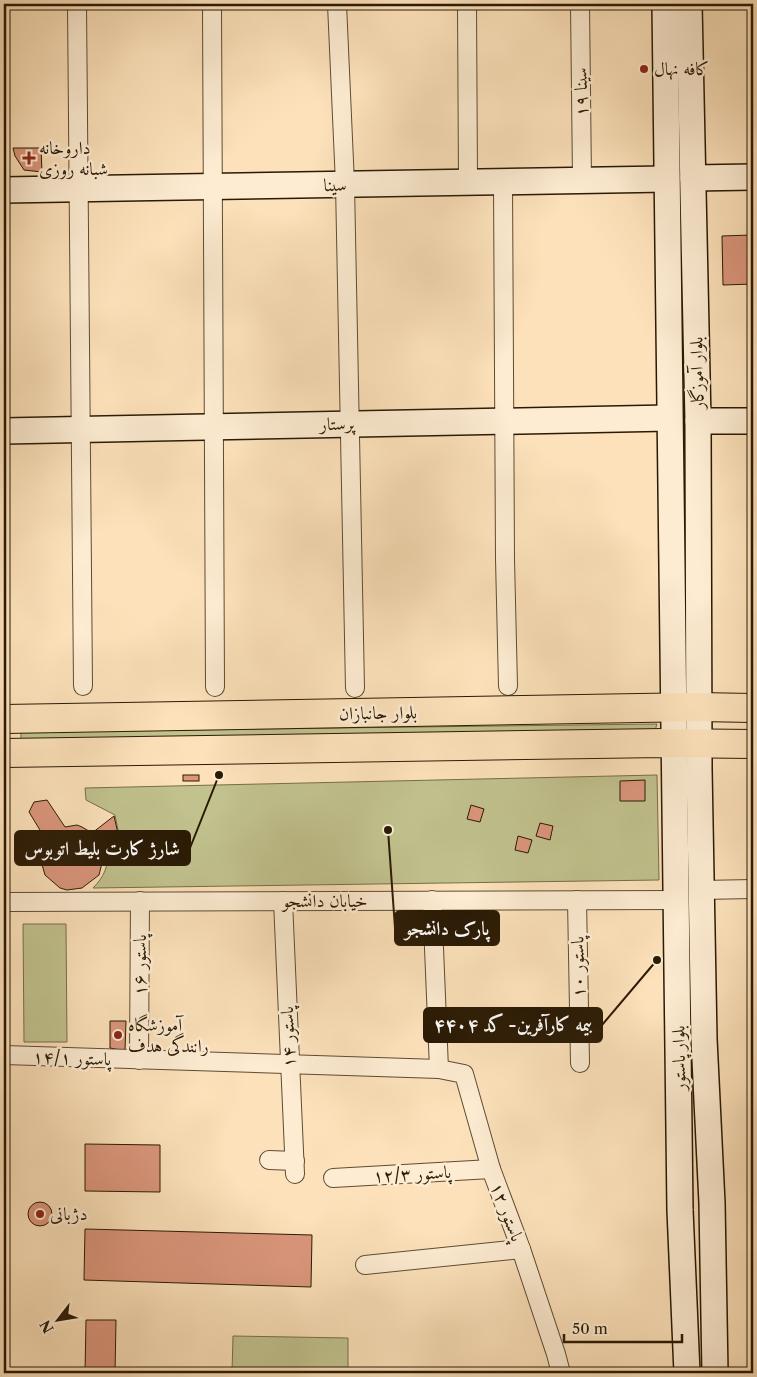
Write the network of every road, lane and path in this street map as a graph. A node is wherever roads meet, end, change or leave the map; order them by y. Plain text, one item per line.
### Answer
1 (77, 4) edge
2 (212, 4) edge
3 (337, 4) edge
4 (467, 4) edge
5 (580, 4) edge
6 (665, 4) edge
7 (689, 4) edge
8 (753, 177) edge
9 (666, 178) junction
10 (693, 178) junction
11 (582, 180) junction
12 (468, 182) junction
13 (503, 182) junction
14 (345, 184) junction
15 (213, 187) junction
16 (78, 189) junction
17 (4, 190) edge
18 (669, 418) junction
19 (504, 421) junction
20 (698, 421) junction
21 (753, 421) edge
22 (351, 424) junction
23 (214, 427) junction
24 (80, 429) junction
25 (4, 431) edge
26 (83, 686) dead end
27 (508, 686) dead end
28 (215, 687) dead end
29 (355, 688) dead end
30 (686, 708) junction
31 (753, 708) edge
32 (4, 719) edge
33 (686, 743) junction
34 (753, 744) edge
35 (4, 753) edge
36 (753, 888) edge
37 (702, 890) junction
38 (432, 900) junction
39 (577, 900) junction
40 (676, 900) junction
41 (140, 901) junction
42 (283, 901) junction
43 (4, 902) edge
44 (704, 1039) junction
45 (679, 1040) junction
46 (4, 1055) edge
47 (139, 1060) junction
48 (580, 1063) dead end
49 (289, 1065) junction
50 (439, 1069) junction
51 (269, 1160) dead end
52 (491, 1169) junction
53 (333, 1178) dead end
54 (521, 1249) junction
55 (365, 1265) dead end
56 (561, 1373) edge
57 (687, 1373) edge
58 (715, 1373) edge

1 - 16 street
2 - 15 street
3 - 14 street
4 - 12 street
5 - 11 street, سینا ۱۹
6 - 9 street, بلوار آموزگار
7 - 10 street, بلوار آموزگار
8 - 10 street
9 - 11 street, سینا
9 - 18 street, بلوار آموزگار
10 - 20 street, بلوار آموزگار
11 - 13 street, سینا
12 - 13 street, سینا
12 - 14 street, سینا
13 - 19 street
14 - 15 street, سینا
14 - 22 street
15 - 16 street, سینا
15 - 23 street
16 - 17 street, سینا
16 - 24 street
18 - 19 street, پرستار
18 - 30 street, بلوار آموزگار
19 - 22 street, پرستار
19 - 27 street
20 - 21 street
20 - 30 street, بلوار آموزگار
22 - 23 street, پرستار
22 - 29 street
23 - 24 street, پرستار
23 - 28 street
24 - 25 street, پرستار
24 - 26 street
30 - 31 main road, بلوار جانبازان
30 - 32 main road, بلوار جانبازان
30 - 33 street, بلوار آموزگار
33 - 34 main road, بلوار جانبازان
33 - 35 main road, بلوار جانبازان
33 - 37 street, بلوار پاستور
33 - 40 street, بلوار پاستور
36 - 37 street
37 - 44 street, بلوار پاستور
38 - 39 street, خیابان دانشجو
38 - 42 street, خیابان دانشجو
38 - 50 street
39 - 40 street, خیابان دانشجو
39 - 48 street, پاستور ۱۰
40 - 45 street, بلوار پاستور
41 - 42 street, خیابان دانشجو
41 - 43 street, خیابان دانشجو
41 - 47 street, پاستور ۱۶
42 - 49 street, پاستور ۱۴
44 - 45 street
44 - 58 street, بلوار پاستور
45 - 57 street, بلوار پاستور
46 - 47 street, پاستور ۱۴/۱
47 - 49 street, پاستور ۱۴/۱
49 - 50 street, پاستور ۱۴/۱
49 - 51 street, پاستور ۱۴
50 - 52 street, ۱۲ پاستور
52 - 53 street, پاستور ۱۲/۳
52 - 54 street, ۱۲ پاستور
54 - 55 street
54 - 56 street, ۱۲ پاستور

